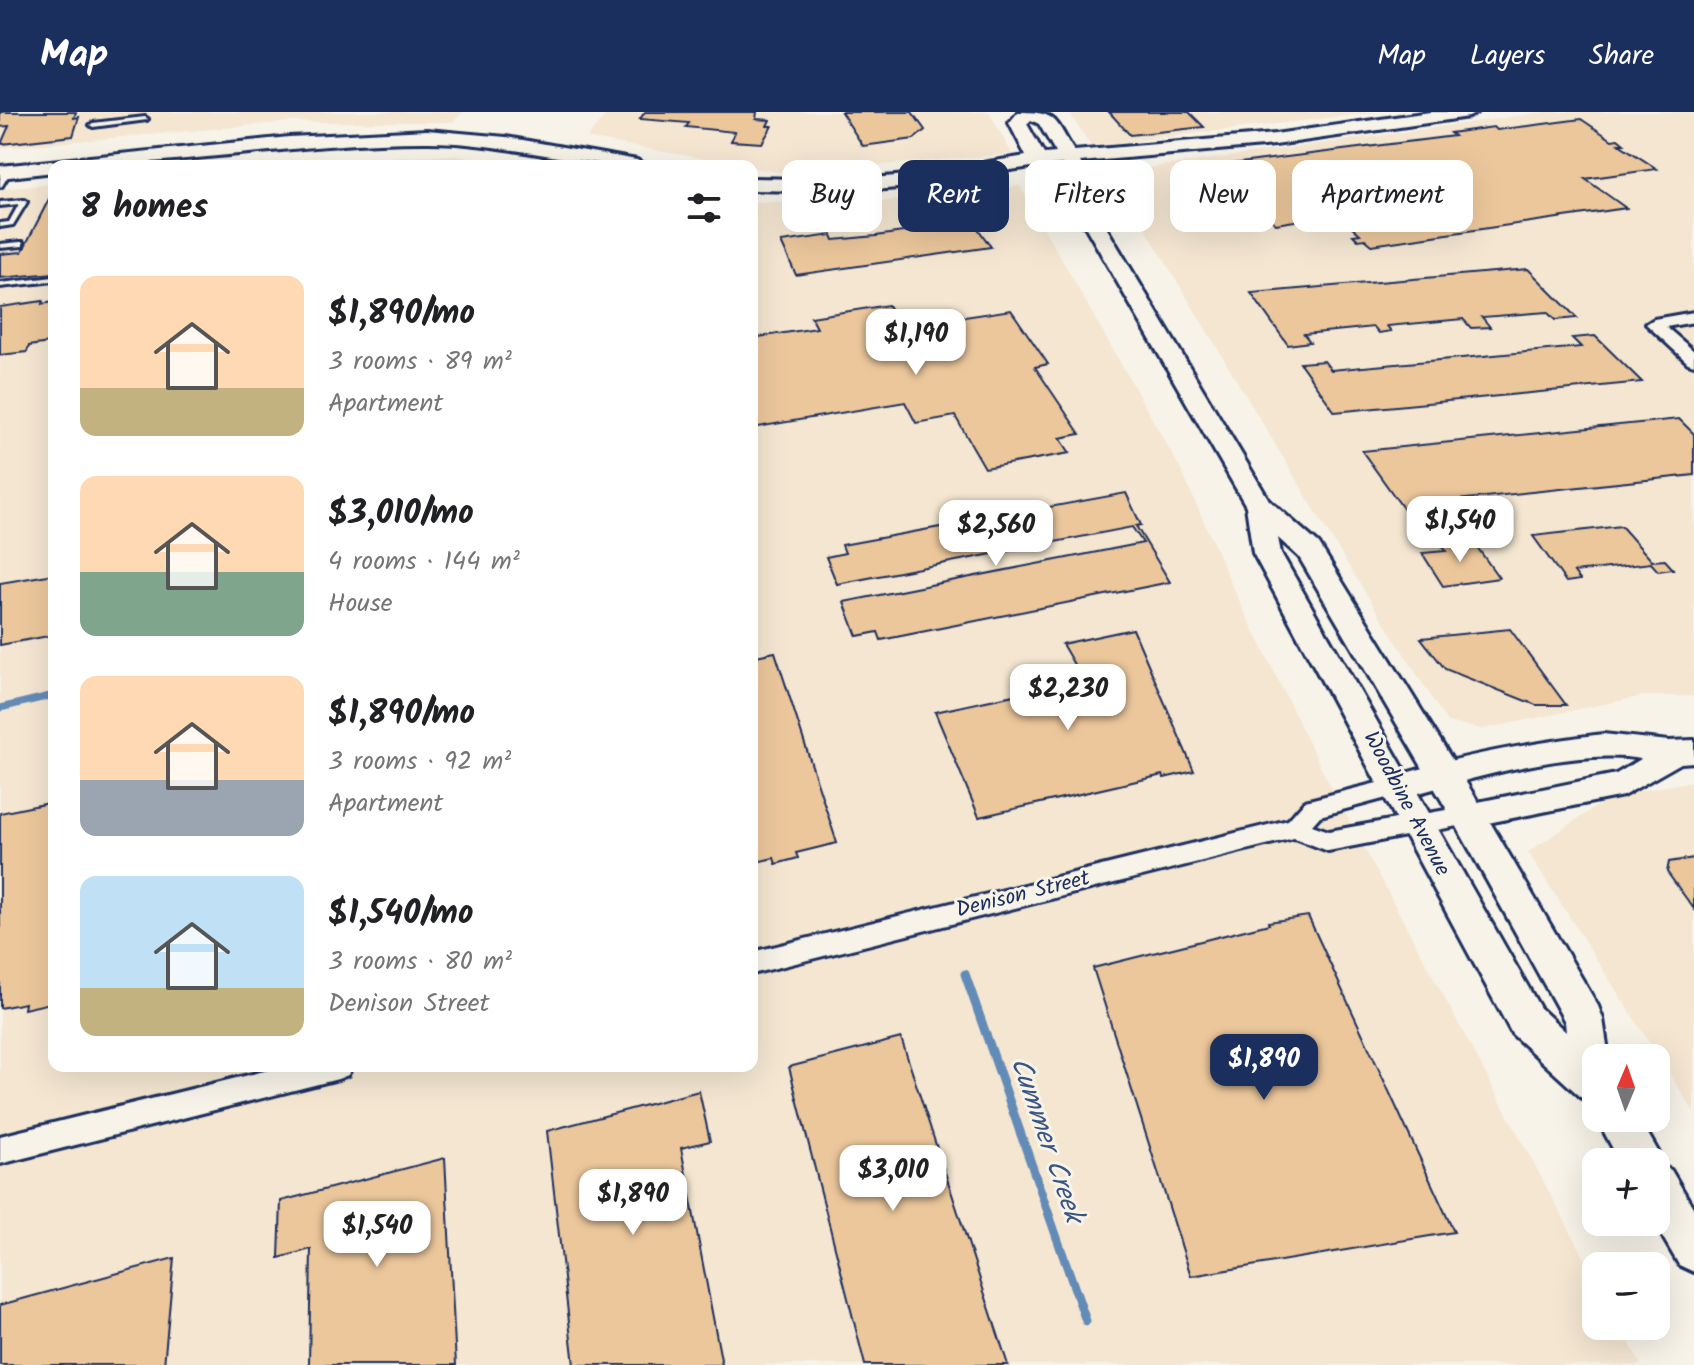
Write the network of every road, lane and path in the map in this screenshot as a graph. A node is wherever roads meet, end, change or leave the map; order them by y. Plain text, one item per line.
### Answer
1 (1469, 112) edge
2 (1027, 113) edge
3 (145, 119) dead end
4 (93, 125) dead end
5 (186, 160) edge
6 (603, 160) edge
7 (1038, 160) edge
8 (1071, 160) edge
9 (1136, 160) edge
10 (48, 168) edge
11 (1025, 169) edge
12 (3, 176) edge
13 (758, 184) edge
14 (0, 204) edge
15 (0, 225) edge
16 (1099, 232) edge
17 (20, 244) dead end
18 (0, 246) edge
19 (48, 280) edge
20 (0, 285) edge
21 (1694, 317) edge
22 (1694, 360) edge
23 (1259, 506) junction
24 (1683, 753) edge
25 (1444, 775) junction
26 (1397, 787) junction
27 (1468, 815) junction
28 (1416, 824) junction
29 (1295, 828) junction
30 (758, 962) edge
31 (1588, 1044) edge
32 (1582, 1070) edge
33 (314, 1072) edge
34 (0, 1150) edge
35 (1670, 1209) edge
36 (1694, 1250) edge

1 - 9 main road
2 - 7 main road, Woodbine Avenue
2 - 8 main road, Woodbine Avenue
3 - 4 lane
5 - 6 main road
10 - 12 main road
11 - 13 main road
14 - 15 lane
16 - 23 main road, Woodbine Avenue
17 - 18 lane
19 - 20 lane
21 - 22 street
23 - 25 main road, Woodbine Avenue
23 - 26 main road, Woodbine Avenue
24 - 25 street, Denison Street
24 - 27 street, Denison Street
25 - 26 street, Denison Street
25 - 27 main road, Woodbine Avenue
26 - 28 main road, Woodbine Avenue
26 - 29 street, Denison Street
27 - 28 street, Denison Street
27 - 31 main road, Woodbine Avenue
28 - 29 street, Denison Street
28 - 32 main road, Woodbine Avenue
29 - 30 street, Denison Street
33 - 34 street
35 - 36 main road

